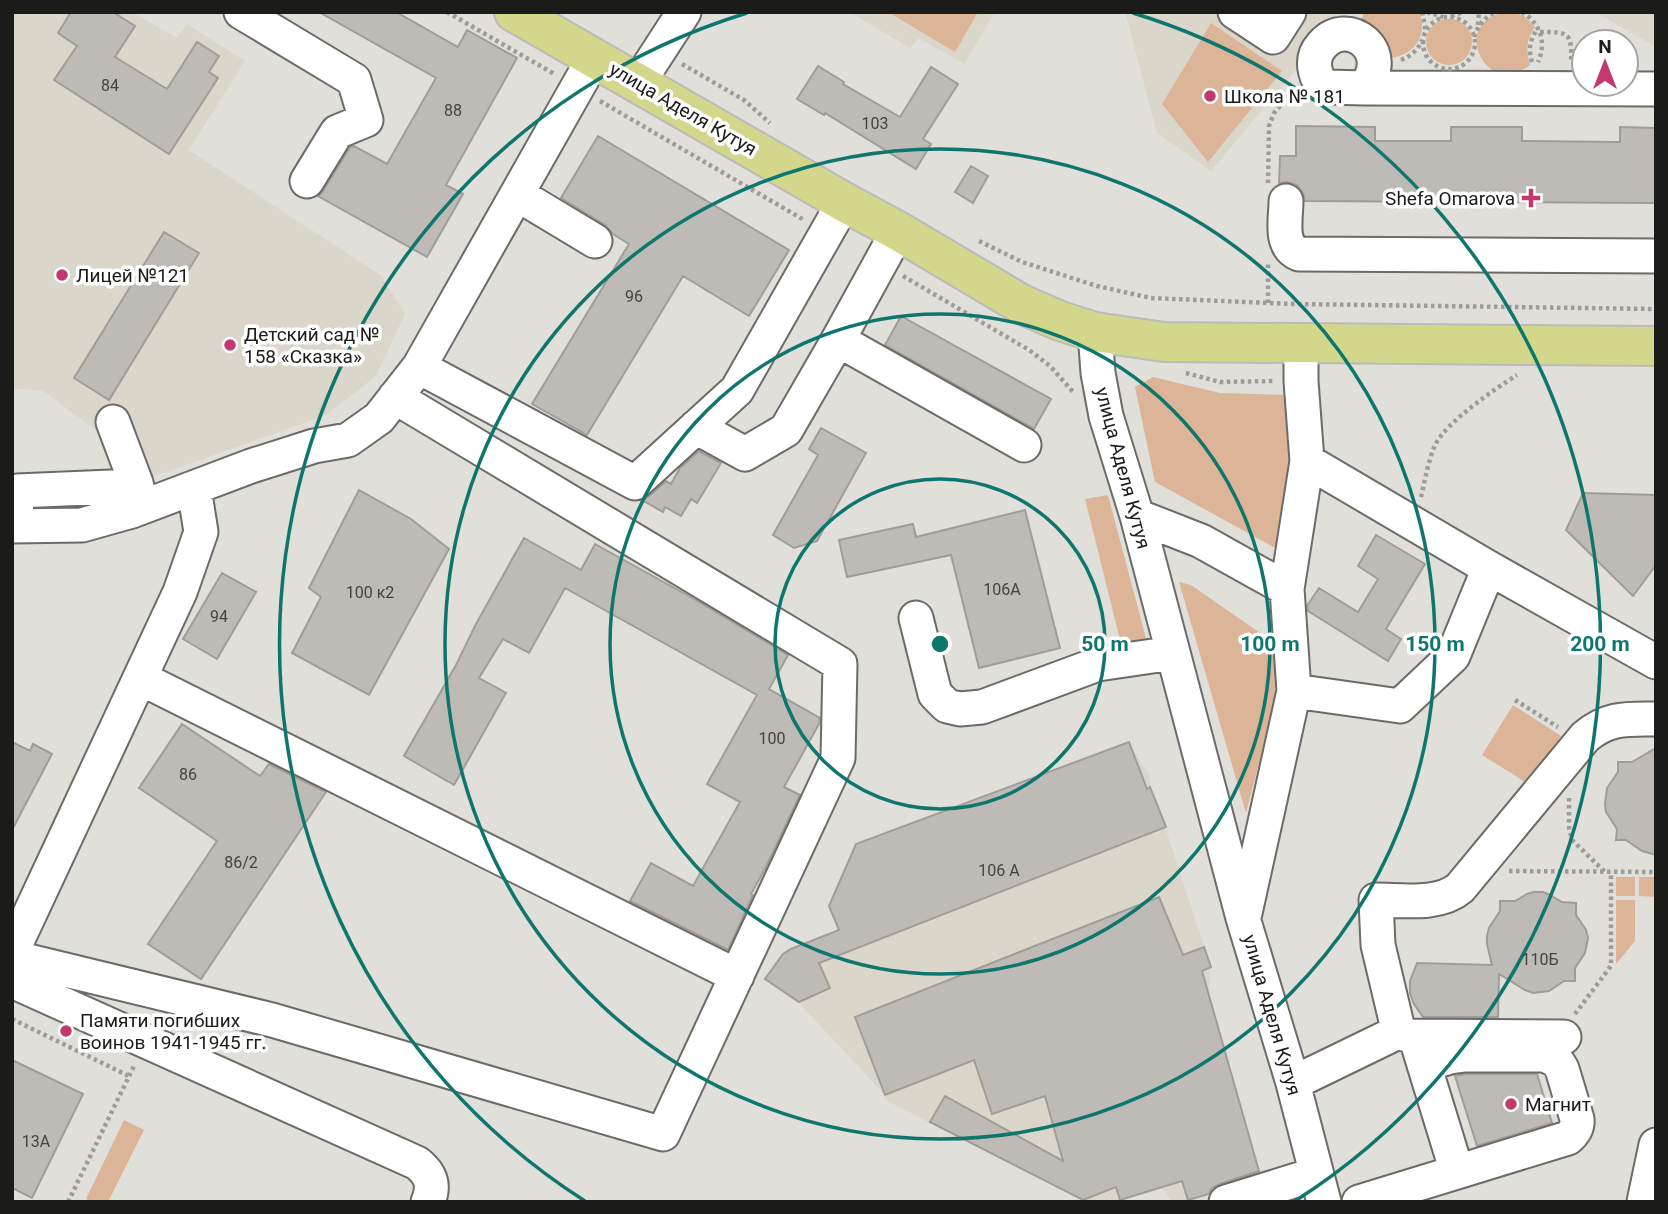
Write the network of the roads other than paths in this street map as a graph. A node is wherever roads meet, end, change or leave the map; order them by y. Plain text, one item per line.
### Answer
1 (241, 12) edge
2 (514, 12) edge
3 (684, 12) edge
4 (1235, 12) edge
5 (1281, 25) edge
6 (1314, 65) junction
7 (648, 68) junction
8 (586, 73) junction
9 (1364, 88) junction
10 (1656, 89) edge
11 (306, 181) dead end
12 (517, 194) junction
13 (1286, 201) dead end
14 (835, 217) junction
15 (595, 241) dead end
16 (889, 247) junction
17 (1656, 256) edge
18 (1095, 332) junction
19 (838, 340) junction
20 (1301, 344) junction
21 (1656, 346) edge
22 (419, 367) junction
23 (396, 397) junction
24 (113, 422) dead end
25 (696, 428) junction
26 (1024, 445) dead end
27 (1307, 461) junction
28 (194, 488) junction
29 (137, 509) junction
30 (1137, 516) junction
31 (14, 526) edge
32 (1489, 568) junction
33 (1287, 589) junction
34 (916, 618) dead end
35 (1173, 653) junction
36 (1656, 662) edge
37 (140, 678) junction
38 (1294, 691) junction
39 (1656, 719) edge
40 (1243, 918) junction
41 (12, 954) edge
42 (737, 976) junction
43 (12, 981) edge
44 (1561, 1037) road end
45 (1413, 1044) junction
46 (1293, 1083) junction
47 (1656, 1145) edge
48 (1457, 1172) junction
49 (1320, 1188) edge
50 (428, 1202) edge
51 (1226, 1202) edge
52 (1359, 1202) edge
53 (1644, 1202) edge

1 - 11 street
2 - 8 main road, улица Аделя Кутуя
3 - 7 street
4 - 5 street
5 - 6 street
6 - 9 street
6 - 9 street
7 - 8 main road, улица Аделя Кутуя
7 - 14 main road, улица Аделя Кутуя
8 - 12 street
9 - 10 street
12 - 15 street
12 - 22 street
13 - 17 street
14 - 16 main road, улица Аделя Кутуя
14 - 25 street
16 - 18 main road, улица Аделя Кутуя
16 - 19 street
18 - 20 main road
18 - 30 street, улица Аделя Кутуя
19 - 25 street
19 - 26 street
20 - 21 main road
20 - 27 street
22 - 23 street
22 - 25 street
23 - 28 street
23 - 42 street
24 - 29 street
27 - 32 street
27 - 33 street
28 - 29 street
28 - 37 street
29 - 31 street
30 - 33 street
30 - 35 street, улица Аделя Кутуя
32 - 36 street
32 - 38 street
33 - 38 street
34 - 35 street
35 - 40 street, улица Аделя Кутуя
37 - 41 street
37 - 42 street
38 - 40 street
39 - 45 street
40 - 46 street, улица Аделя Кутуя
41 - 42 street
43 - 50 street
44 - 45 street
45 - 46 street
45 - 48 street
45 - 48 street
46 - 49 street, улица Аделя Кутуя
47 - 53 street
48 - 52 street
49 - 51 street

